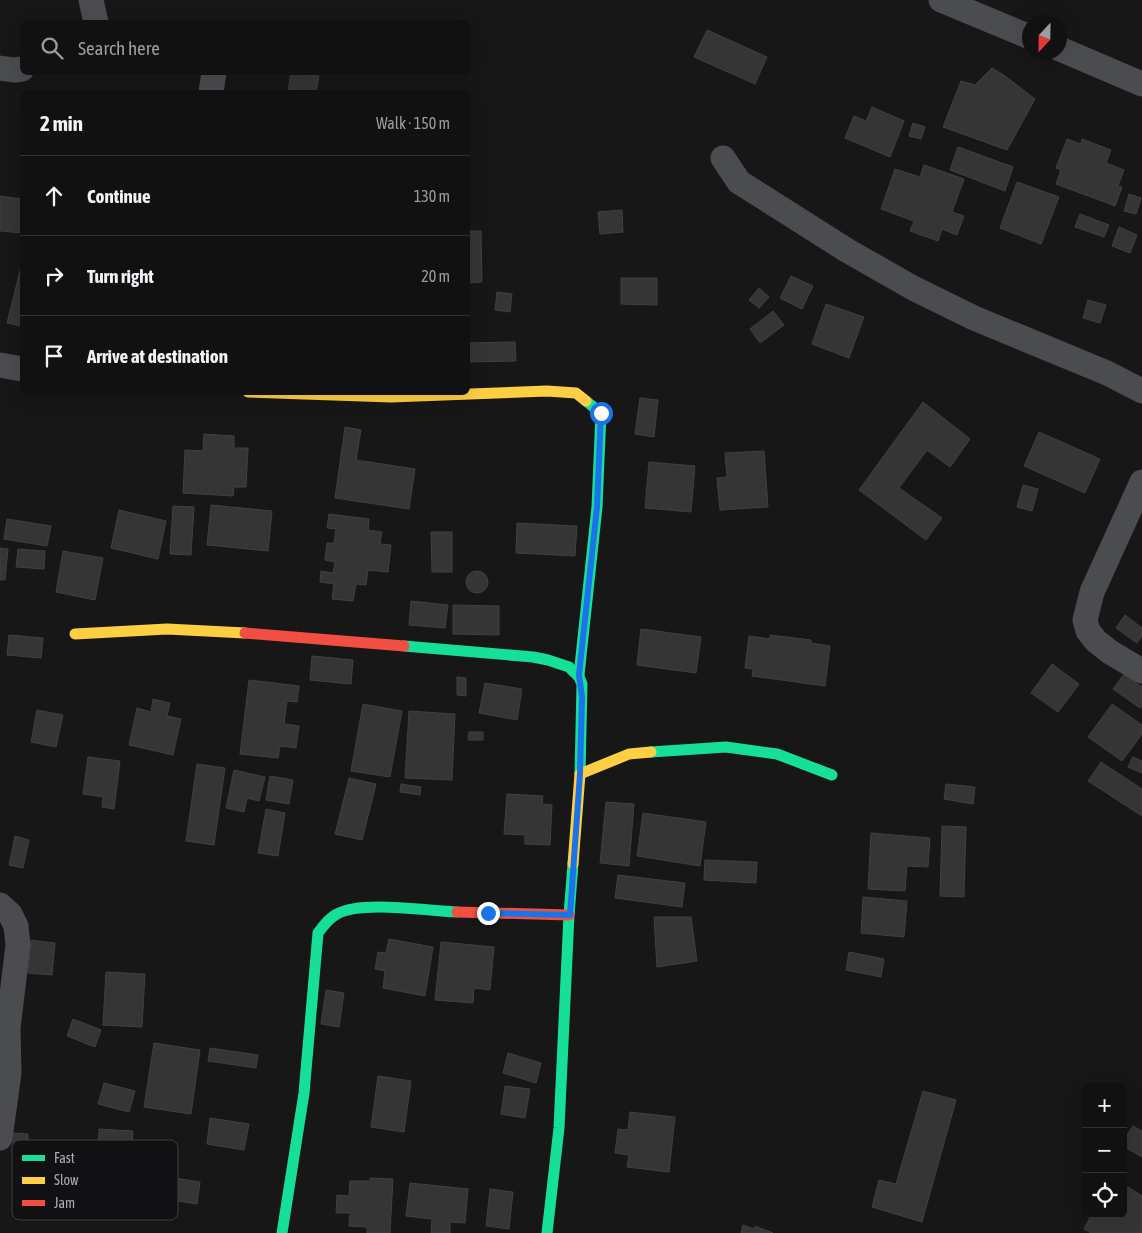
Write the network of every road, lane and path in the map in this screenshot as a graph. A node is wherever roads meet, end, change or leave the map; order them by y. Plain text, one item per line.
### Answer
1 (91, 0) edge
2 (941, 0) edge
3 (96, 20) edge
4 (1022, 34) edge
5 (1067, 52) edge
6 (0, 68) edge
7 (20, 69) edge
8 (214, 75) edge
9 (1142, 84) edge
10 (211, 90) edge
11 (723, 158) dead end
12 (0, 366) edge
13 (20, 369) edge
14 (1142, 391) edge
15 (470, 394) edge
16 (333, 395) edge
17 (442, 395) edge
18 (1142, 482) edge
19 (75, 634) dead end
20 (1142, 671) edge
21 (579, 675) junction
22 (580, 774) junction
23 (832, 775) dead end
24 (0, 905) edge
25 (570, 915) junction
26 (0, 1138) edge
27 (282, 1233) edge
28 (548, 1233) edge

1 - 3 street
2 - 4 street
5 - 9 street
6 - 7 street
8 - 10 street
11 - 14 street
12 - 13 street
15 - 21 street
16 - 17 street
18 - 20 street
19 - 21 street
21 - 22 street
22 - 23 street
22 - 25 street
24 - 26 street
25 - 27 street
25 - 28 street

